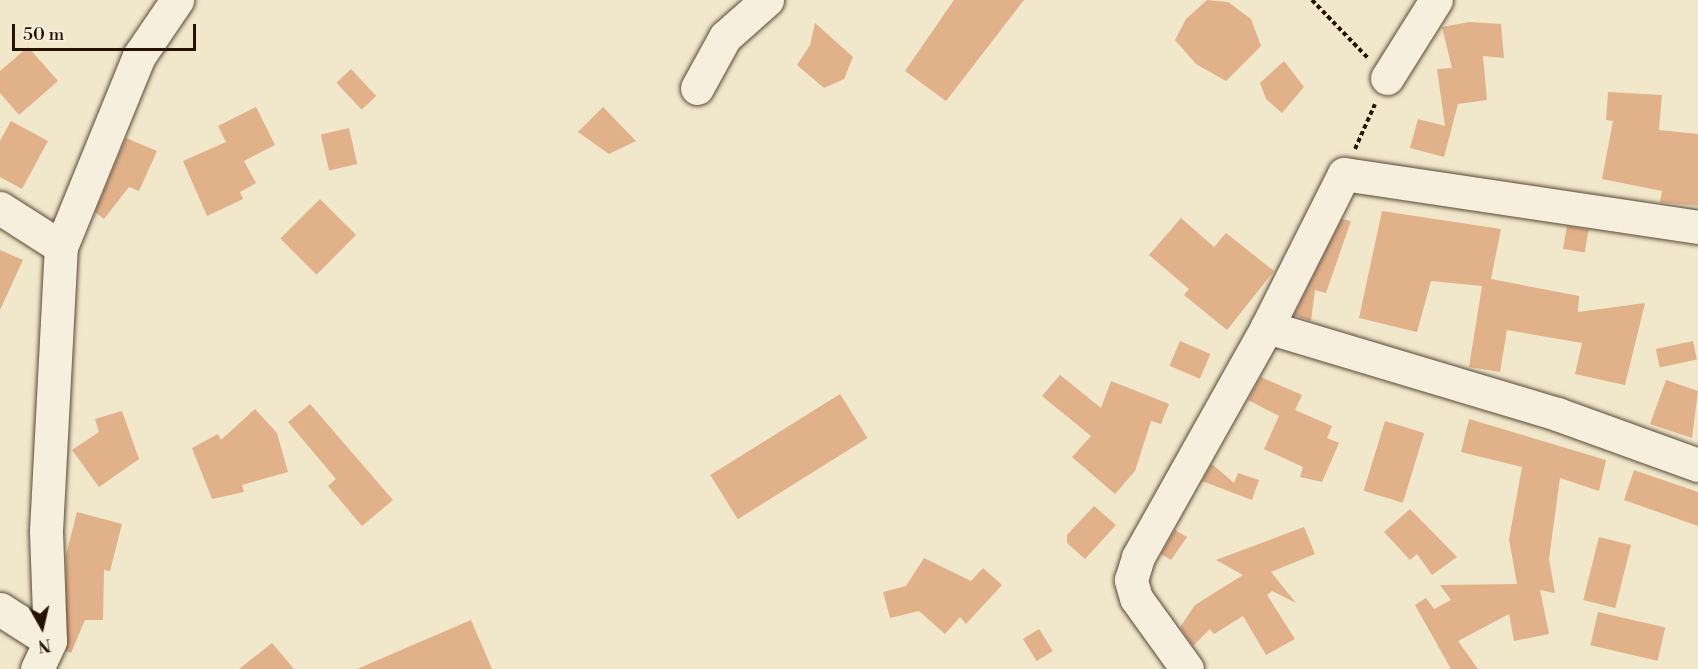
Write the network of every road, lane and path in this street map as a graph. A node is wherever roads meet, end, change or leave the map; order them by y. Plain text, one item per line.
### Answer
1 (177, 0) edge
2 (767, 0) edge
3 (1436, 0) edge
4 (1387, 78) dead end
5 (698, 88) dead end
6 (0, 208) edge
7 (1698, 227) edge
8 (62, 247) junction
9 (1267, 327) junction
10 (1698, 465) edge
11 (0, 609) edge
12 (44, 655) edge
13 (1187, 669) edge

1 - 8 street
2 - 5 street
3 - 4 street
6 - 8 street
7 - 9 street
8 - 12 street
9 - 10 street
9 - 13 street
11 - 12 street

